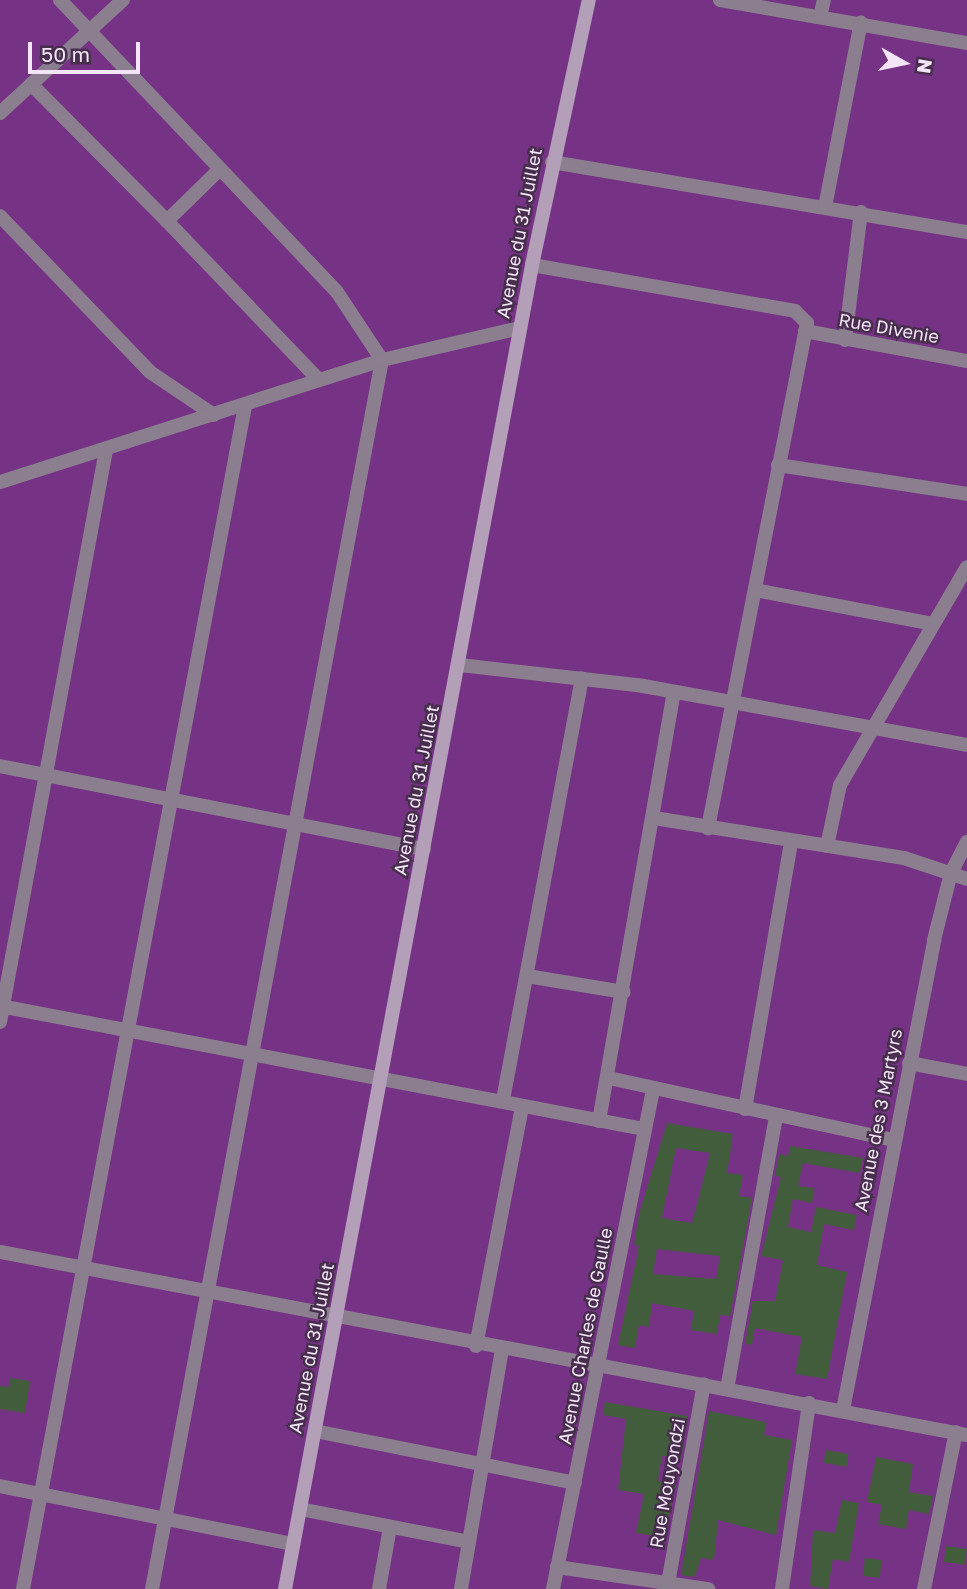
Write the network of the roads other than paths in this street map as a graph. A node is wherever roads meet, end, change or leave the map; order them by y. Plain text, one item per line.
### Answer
1 (60, 0) edge
2 (123, 0) edge
3 (589, 0) edge
4 (720, 0) edge
5 (824, 0) edge
6 (820, 17) junction
7 (861, 22) junction
8 (88, 34) junction
9 (967, 43) edge
10 (31, 83) junction
11 (0, 113) edge
12 (552, 162) junction
13 (219, 170) junction
14 (825, 207) junction
15 (861, 212) junction
16 (0, 216) edge
17 (167, 220) junction
18 (967, 232) edge
19 (532, 265) junction
20 (520, 328) junction
21 (805, 331) junction
22 (845, 340) junction
23 (382, 360) junction
24 (967, 361) edge
25 (318, 379) junction
26 (245, 406) junction
27 (214, 415) junction
28 (106, 450) junction
29 (778, 465) junction
30 (0, 482) edge
31 (967, 494) edge
32 (967, 567) edge
33 (755, 590) junction
34 (933, 624) junction
35 (460, 665) junction
36 (582, 678) junction
37 (673, 696) junction
38 (733, 704) junction
39 (870, 726) junction
40 (967, 745) edge
41 (0, 766) edge
42 (46, 775) junction
43 (175, 799) junction
44 (654, 818) junction
45 (297, 825) junction
46 (708, 828) junction
47 (791, 842) junction
48 (967, 842) edge
49 (827, 846) junction
50 (424, 849) junction
51 (951, 873) junction
52 (967, 879) edge
53 (527, 976) junction
54 (624, 992) junction
55 (2, 1006) edge
56 (0, 1022) edge
57 (130, 1028) junction
58 (257, 1051) junction
59 (909, 1063) junction
60 (967, 1074) edge
61 (380, 1078) junction
62 (609, 1078) junction
63 (653, 1090) junction
64 (503, 1100) junction
65 (523, 1108) junction
66 (744, 1109) junction
67 (776, 1118) junction
68 (599, 1121) junction
69 (644, 1129) junction
70 (893, 1140) junction
71 (0, 1252) edge
72 (84, 1268) junction
73 (208, 1292) junction
74 (337, 1317) junction
75 (476, 1346) junction
76 (502, 1350) junction
77 (600, 1368) junction
78 (704, 1384) junction
79 (727, 1389) junction
80 (809, 1403) junction
81 (843, 1410) junction
82 (315, 1431) junction
83 (961, 1433) edge
84 (484, 1466) junction
85 (575, 1483) junction
86 (0, 1486) edge
87 (41, 1495) junction
88 (300, 1509) junction
89 (165, 1518) junction
90 (390, 1527) junction
91 (469, 1542) junction
92 (293, 1544) junction
93 (557, 1567) junction
94 (667, 1588) edge
95 (23, 1589) edge
96 (152, 1589) edge
97 (285, 1589) edge
98 (379, 1589) edge
99 (461, 1589) edge
100 (553, 1589) edge
101 (708, 1589) edge
102 (782, 1589) edge
103 (924, 1589) edge

1 - 8 street
2 - 8 street
3 - 12 street, Avenue du 31 Juillet
4 - 6 street
5 - 6 street
6 - 7 street
7 - 9 street
7 - 14 street
8 - 10 street
8 - 13 street
10 - 11 street
10 - 17 street
12 - 14 street
12 - 19 street, Avenue du 31 Juillet
13 - 17 street
13 - 23 street
14 - 15 street
15 - 18 street
15 - 22 street
16 - 27 street
17 - 25 street
19 - 20 street, Avenue du 31 Juillet
19 - 21 street
20 - 23 street
20 - 35 street, Avenue du 31 Juillet
21 - 22 street, Rue Divenie
21 - 29 street
22 - 24 street, Rue Divenie
23 - 25 street
23 - 45 street
25 - 26 street
26 - 27 street
26 - 43 street
27 - 28 street
28 - 30 street
28 - 42 street
29 - 31 street
29 - 33 street
32 - 34 street
33 - 34 street
33 - 38 street
34 - 39 street
35 - 36 street
35 - 50 street, Avenue du 31 Juillet
36 - 37 street
36 - 53 street
37 - 38 street
37 - 44 street
38 - 39 street
38 - 46 street
39 - 40 street
39 - 49 street
41 - 42 street
42 - 43 street
42 - 55 street
43 - 45 street
43 - 57 street
44 - 46 street
44 - 54 street
45 - 50 street
45 - 58 street
46 - 47 street
47 - 49 street
47 - 66 street
48 - 51 street, Avenue des 3 Martyrs
49 - 51 street
50 - 61 street, Avenue du 31 Juillet
51 - 52 street
51 - 59 street, Avenue des 3 Martyrs
53 - 54 street
53 - 64 street
54 - 62 street
55 - 56 street
55 - 57 street
57 - 58 street
57 - 72 street
58 - 61 street
58 - 73 street
59 - 60 street
59 - 70 street, Avenue des 3 Martyrs
61 - 64 street
61 - 74 street, Avenue du 31 Juillet
62 - 63 street
62 - 68 street
63 - 66 street
63 - 69 street, Avenue Charles de Gaulle
64 - 65 street
65 - 68 street
65 - 75 street
66 - 67 street
67 - 70 street
67 - 79 street
68 - 69 street
69 - 77 street, Avenue Charles de Gaulle
70 - 81 street, Avenue des 3 Martyrs
71 - 72 street
72 - 73 street
72 - 87 street
73 - 74 street
73 - 89 street
74 - 75 street
74 - 82 street, Avenue du 31 Juillet
75 - 76 street
76 - 77 street
76 - 84 street
77 - 78 street
77 - 85 street, Avenue Charles de Gaulle
78 - 79 street
78 - 94 street, Rue Mouyondzi
79 - 80 street
80 - 81 street
80 - 102 street
81 - 83 street
82 - 84 street
82 - 88 street, Avenue du 31 Juillet
83 - 103 street
84 - 85 street
84 - 91 street
85 - 93 street, Avenue Charles de Gaulle
86 - 87 street
87 - 89 street
87 - 95 street
88 - 90 street
88 - 92 street, Avenue du 31 Juillet
89 - 92 street
89 - 96 street
90 - 91 street
90 - 98 street
91 - 99 street
92 - 97 street, Avenue du 31 Juillet
93 - 94 street
93 - 100 street, Avenue Charles de Gaulle
94 - 101 street

